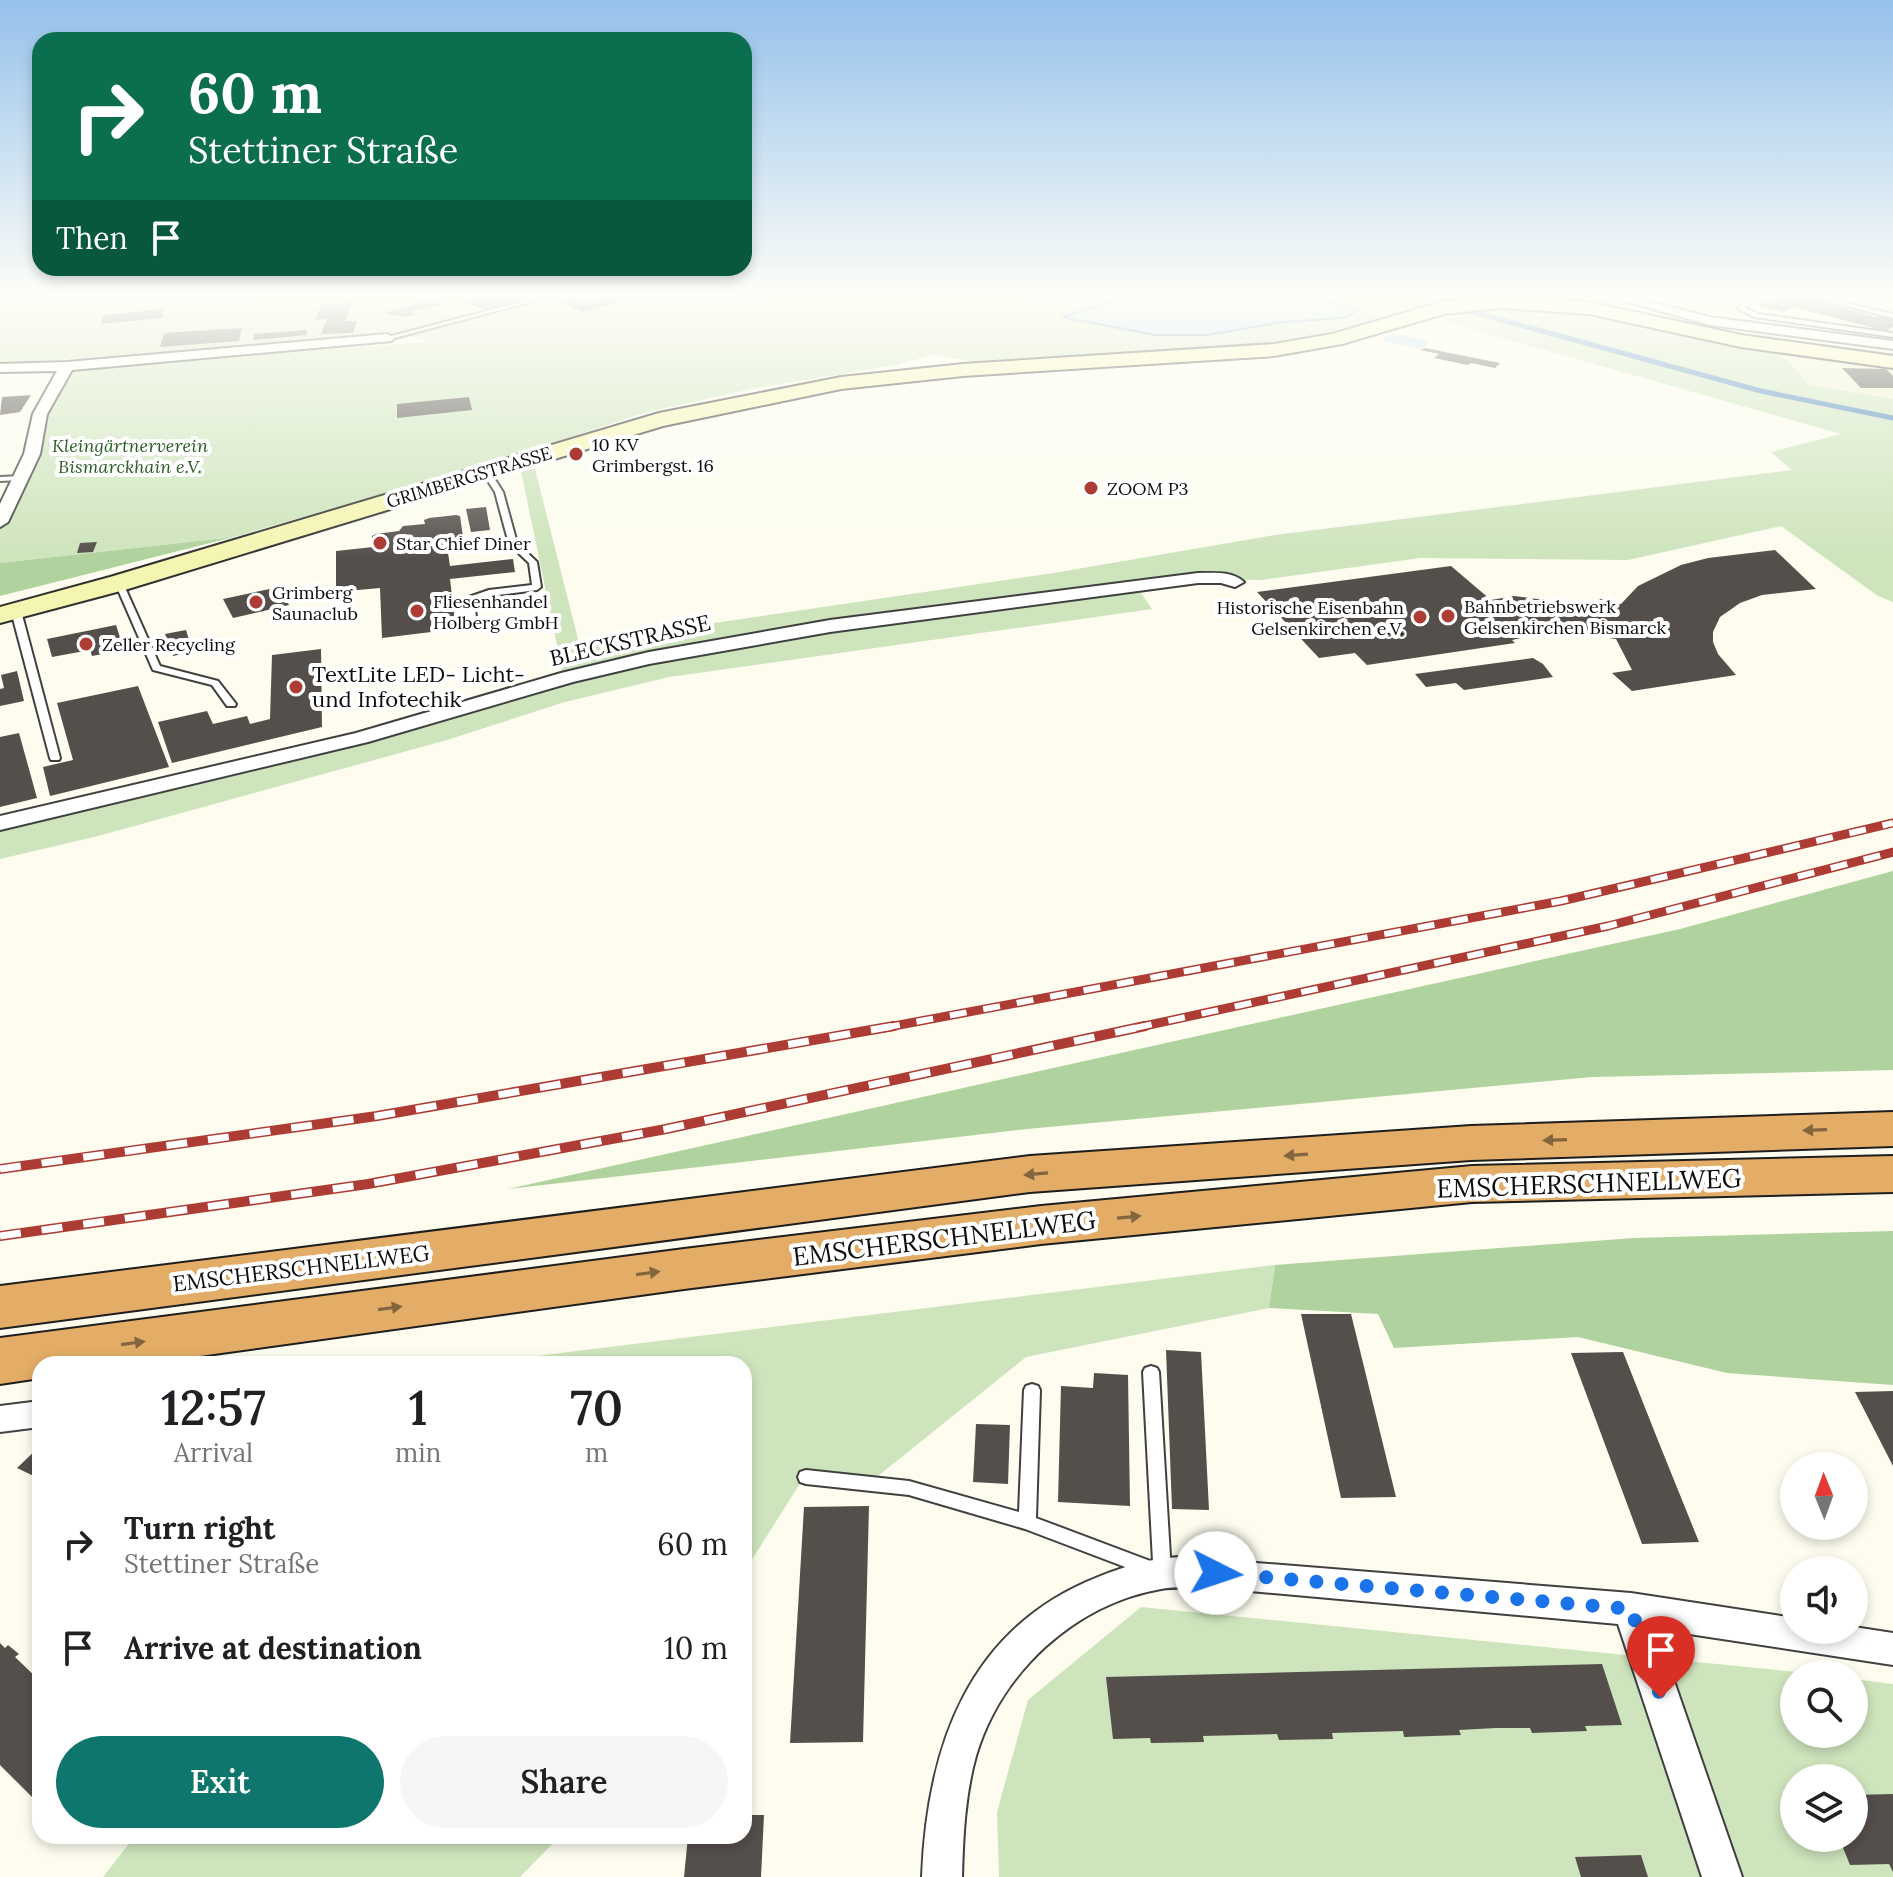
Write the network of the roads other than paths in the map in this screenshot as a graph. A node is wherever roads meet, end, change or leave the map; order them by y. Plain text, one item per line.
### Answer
1 (57, 385) edge
2 (833, 385) edge
3 (486, 472) junction
4 (20, 478) junction
5 (0, 479) edge
6 (1, 519) edge
7 (1235, 582) dead end
8 (119, 583) junction
9 (8, 613) edge
10 (471, 617) dead end
11 (231, 704) dead end
12 (55, 758) dead end
13 (0, 823) edge
14 (1893, 1129) edge
15 (1893, 1174) edge
16 (0, 1307) edge
17 (37, 1356) edge
18 (32, 1357) edge
19 (0, 1361) edge
20 (1151, 1372) dead end
21 (1032, 1390) dead end
22 (32, 1415) edge
23 (0, 1419) edge
24 (806, 1477) dead end
25 (1027, 1522) junction
26 (1162, 1573) junction
27 (1631, 1609) junction
28 (1893, 1649) edge
29 (942, 1877) edge
30 (1722, 1877) edge

1 - 4 street
2 - 3 street, GRIMBERGSTRASSE
3 - 8 street, GRIMBERGSTRASSE
3 - 10 lane
4 - 5 lane
4 - 6 street
7 - 13 street, BLECKSTRASSE
8 - 9 street, GRIMBERGSTRASSE
8 - 11 lane
9 - 12 lane
14 -> 16 highway, EMSCHERSCHNELLWEG
17 -> 15 highway, EMSCHERSCHNELLWEG
19 -> 18 highway, EMSCHERSCHNELLWEG
20 - 26 lane
21 - 25 lane
22 - 23 street
24 - 25 lane
25 - 26 lane
26 - 27 street
26 - 29 street
27 - 28 street
27 - 30 street

